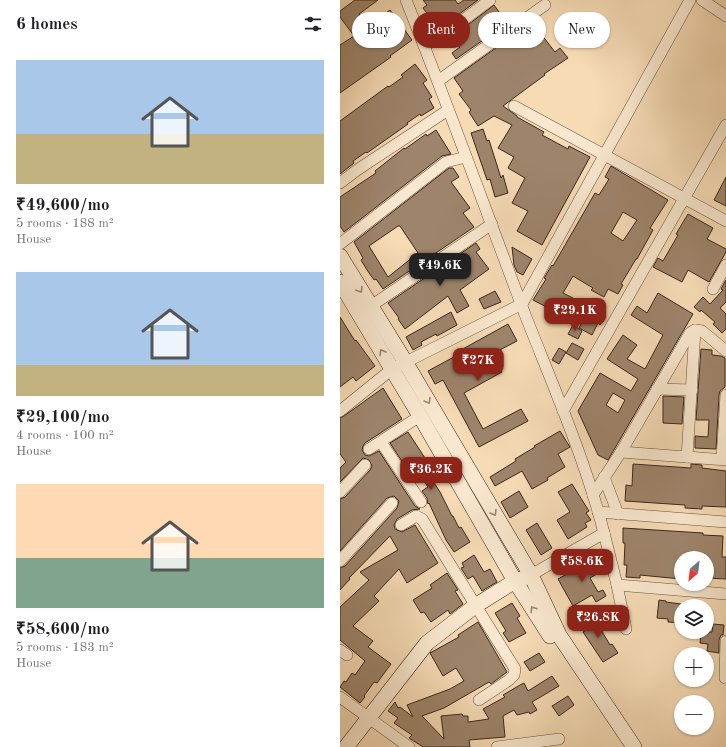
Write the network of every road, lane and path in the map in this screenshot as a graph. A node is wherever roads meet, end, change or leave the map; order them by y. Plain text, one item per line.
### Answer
1 (406, 0) edge
2 (490, 0) edge
3 (690, 0) edge
4 (702, 0) edge
5 (545, 5) dead end
6 (470, 15) edge
7 (726, 16) edge
8 (413, 18) edge
9 (425, 48) edge
10 (438, 81) junction
11 (514, 106) dead end
12 (448, 110) junction
13 (726, 125) edge
14 (604, 155) junction
15 (466, 157) junction
16 (340, 183) edge
17 (684, 198) junction
18 (726, 221) edge
19 (492, 224) junction
20 (340, 244) edge
21 (340, 256) edge
22 (726, 265) edge
23 (340, 282) edge
24 (713, 289) dead end
25 (522, 304) junction
26 (371, 306) junction
27 (696, 330) junction
28 (726, 351) edge
29 (399, 366) junction
30 (657, 389) junction
31 (692, 390) junction
32 (726, 395) edge
33 (563, 410) junction
34 (340, 411) edge
35 (420, 416) junction
36 (380, 442) junction
37 (369, 449) dead end
38 (621, 452) junction
39 (687, 457) junction
40 (724, 459) edge
41 (366, 465) dead end
42 (604, 477) junction
43 (340, 492) edge
44 (593, 495) junction
45 (421, 502) dead end
46 (392, 503) dead end
47 (598, 512) junction
48 (618, 514) junction
49 (726, 522) edge
50 (401, 525) dead end
51 (604, 533) junction
52 (340, 561) edge
53 (531, 575) junction
54 (515, 582) junction
55 (617, 585) junction
56 (726, 594) edge
57 (475, 606) junction
58 (626, 629) dead end
59 (726, 641) edge
60 (725, 678) dead end
61 (340, 697) edge
62 (479, 700) dead end
63 (370, 718) junction
64 (559, 739) dead end
65 (346, 747) edge
66 (409, 747) edge
67 (497, 747) edge
68 (623, 747) edge
69 (634, 747) edge

1 - 8 street
2 - 6 street
3 - 14 street
4 - 7 street
5 - 10 street
9 - 10 street
10 - 12 street
11 - 14 street
12 - 15 street
12 - 16 street
13 - 17 street
14 - 17 street
14 - 25 street
15 - 19 street
15 - 20 street
17 - 18 street
17 - 33 street
19 - 25 street
19 - 26 street
21 -> 26 street
22 - 24 street
29 -> 23 street
25 - 29 street
25 - 33 street
26 - 29 street
27 - 28 street
27 - 30 street
27 - 31 street
29 - 34 street
29 - 35 street
29 -> 53 street
30 - 31 street
30 - 38 street
31 - 39 street
32 - 40 street
33 - 44 street
35 - 36 street
35 - 54 street
36 - 37 street
36 - 45 street
38 - 39 street
38 - 42 street
39 - 40 street
41 - 43 street
42 - 44 street
42 - 48 street
44 - 47 street
46 - 52 street
47 - 48 street
47 - 51 street
48 - 49 street
50 - 57 street
51 - 53 street
51 - 55 street
53 - 54 street
53 - 69 street
54 - 57 street
68 -> 54 street
55 - 56 street
55 - 58 street
57 - 62 street
57 - 63 street
59 - 60 street
61 - 63 street
63 - 65 street
63 - 66 street
64 - 67 street

